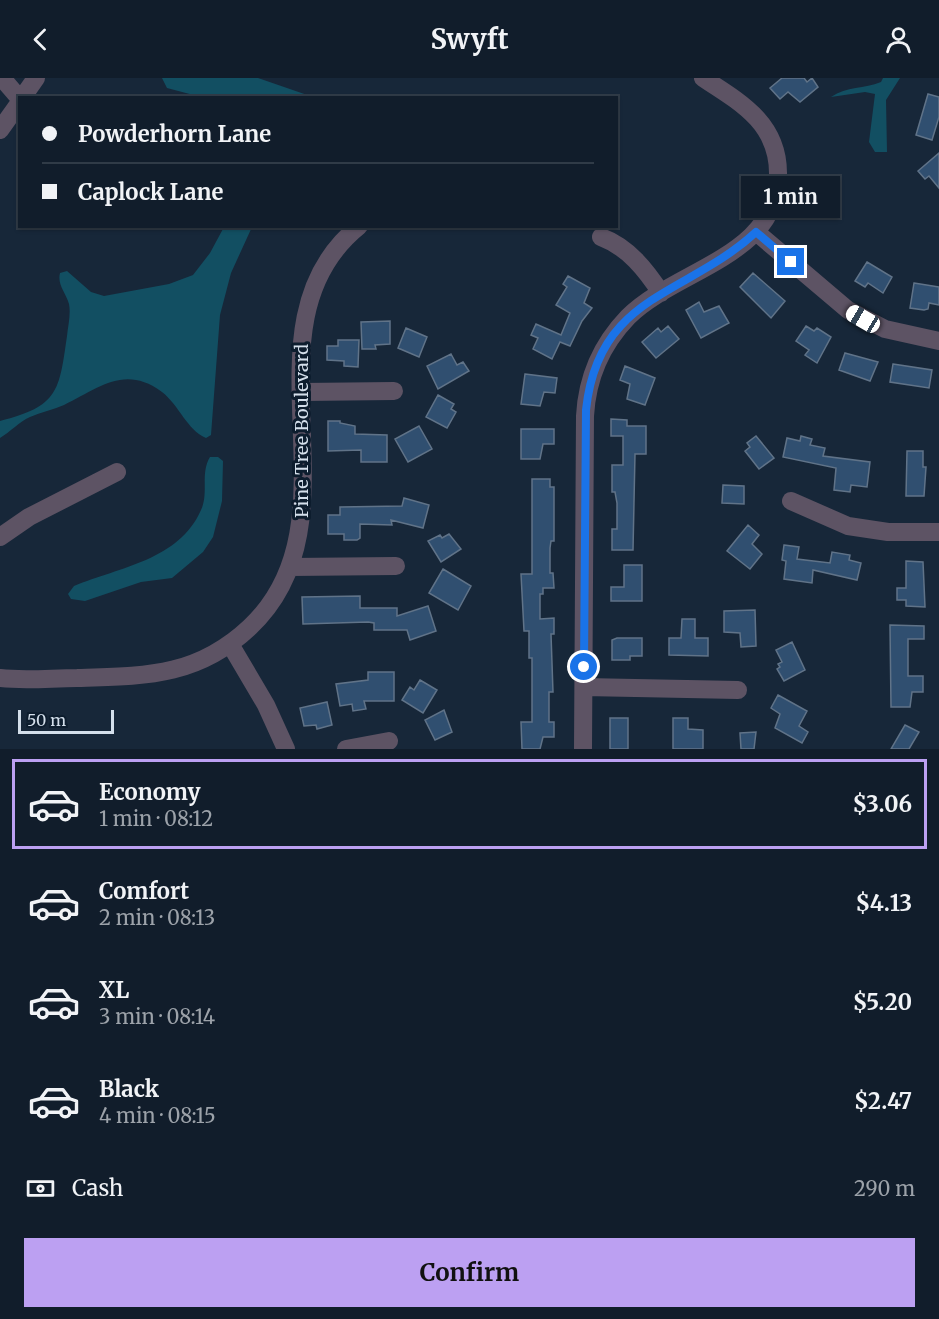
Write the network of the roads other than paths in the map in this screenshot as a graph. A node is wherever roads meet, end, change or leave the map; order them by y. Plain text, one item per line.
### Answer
1 (2, 78) edge
2 (36, 78) edge
3 (703, 78) edge
4 (23, 96) edge
5 (18, 98) edge
6 (18, 103) edge
7 (0, 130) edge
8 (357, 228) edge
9 (756, 232) junction
10 (601, 237) dead end
11 (660, 293) junction
12 (939, 341) edge
13 (394, 391) dead end
14 (302, 392) junction
15 (117, 472) dead end
16 (791, 501) dead end
17 (939, 532) edge
18 (0, 537) edge
19 (396, 566) dead end
20 (290, 567) junction
21 (230, 644) junction
22 (0, 678) edge
23 (584, 687) junction
24 (738, 690) dead end
25 (389, 741) dead end
26 (286, 749) edge
27 (346, 749) edge
28 (583, 749) edge

1 - 5 street
2 - 4 street
3 - 9 street
6 - 7 street
8 - 14 street, Pine Tree Boulevard
9 - 11 street
9 - 12 street
10 - 11 street
11 - 23 street
13 - 14 street
14 - 20 street, Pine Tree Boulevard
15 - 18 street
16 - 17 street
19 - 20 street
20 - 21 street, Pine Tree Boulevard
21 - 22 street, Pine Tree Boulevard
21 - 26 street
23 - 24 street
23 - 28 street
25 - 27 street

